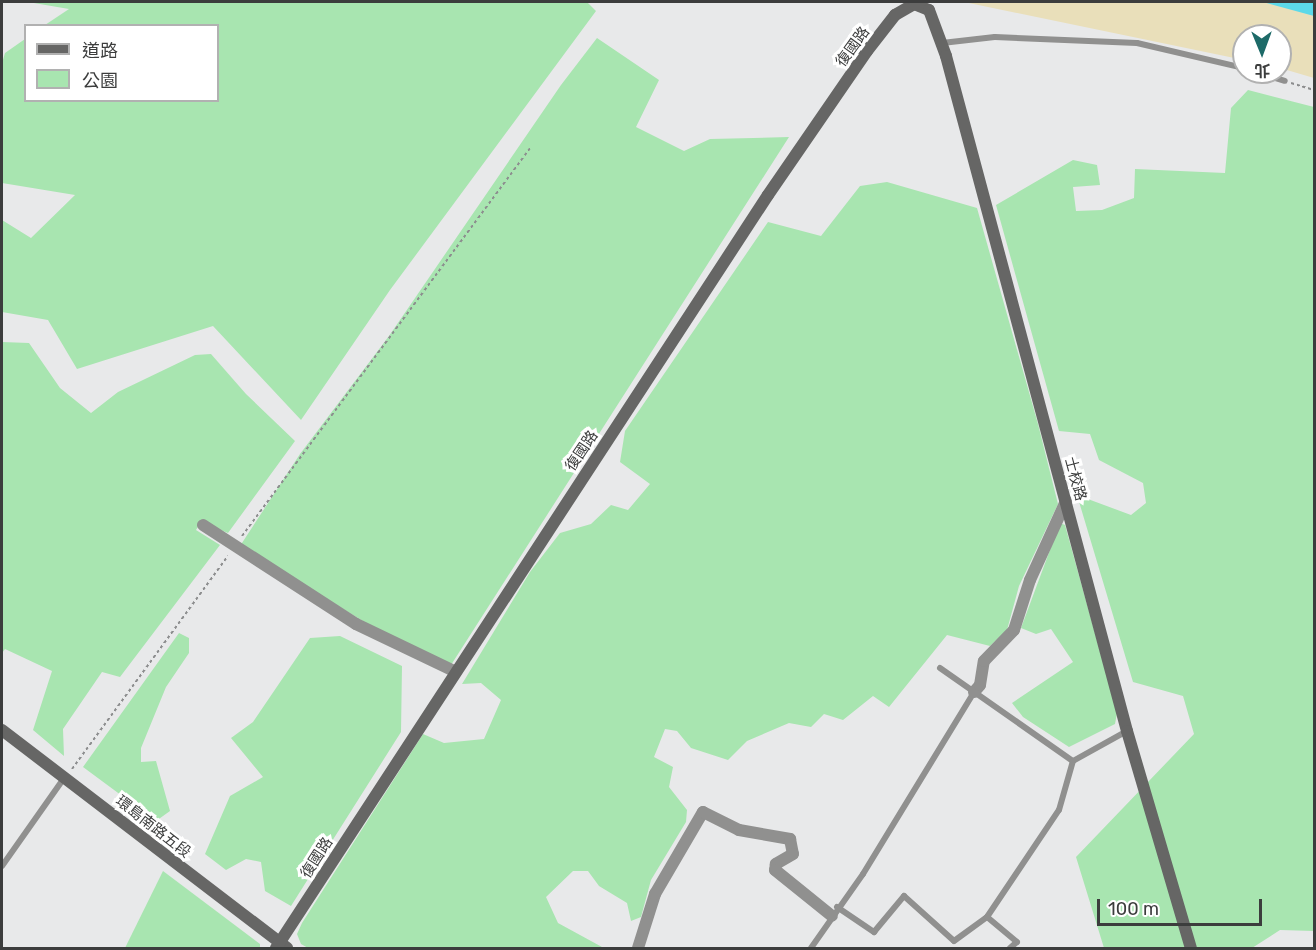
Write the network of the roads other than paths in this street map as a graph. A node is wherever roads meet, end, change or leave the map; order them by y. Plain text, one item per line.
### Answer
1 (933, 17) joint
2 (942, 43) junction
3 (1232, 66) edge
4 (1065, 501) junction
5 (202, 525) dead end
6 (940, 668) dead end
7 (454, 672) junction
8 (974, 692) junction
9 (2, 730) edge
10 (1127, 731) junction
11 (1073, 761) junction
12 (64, 778) junction
13 (2, 866) edge
14 (835, 911) junction
15 (987, 917) junction
16 (954, 940) junction
17 (1017, 942) junction
18 (281, 947) edge
19 (638, 948) edge
20 (811, 948) edge
21 (948, 948) edge
22 (1010, 948) edge
23 (1023, 948) edge
24 (1191, 948) edge

1 - 2 street, 士校路
1 - 7 street, 復國路
2 - 3 lane
2 - 4 street, 士校路
4 - 8 street
4 - 10 street, 士校路
5 - 7 street
6 - 8 lane
7 - 18 street, 復國路
8 - 11 lane
8 - 14 lane
9 - 12 street, 環島南路五段
10 - 11 lane
10 - 24 street, 士校路
11 - 15 lane
12 - 13 lane
12 - 18 street, 環島南路五段
14 - 16 lane
14 - 19 street
14 - 20 lane
15 - 16 lane
15 - 17 lane
16 - 21 lane
17 - 22 lane
17 - 23 lane

